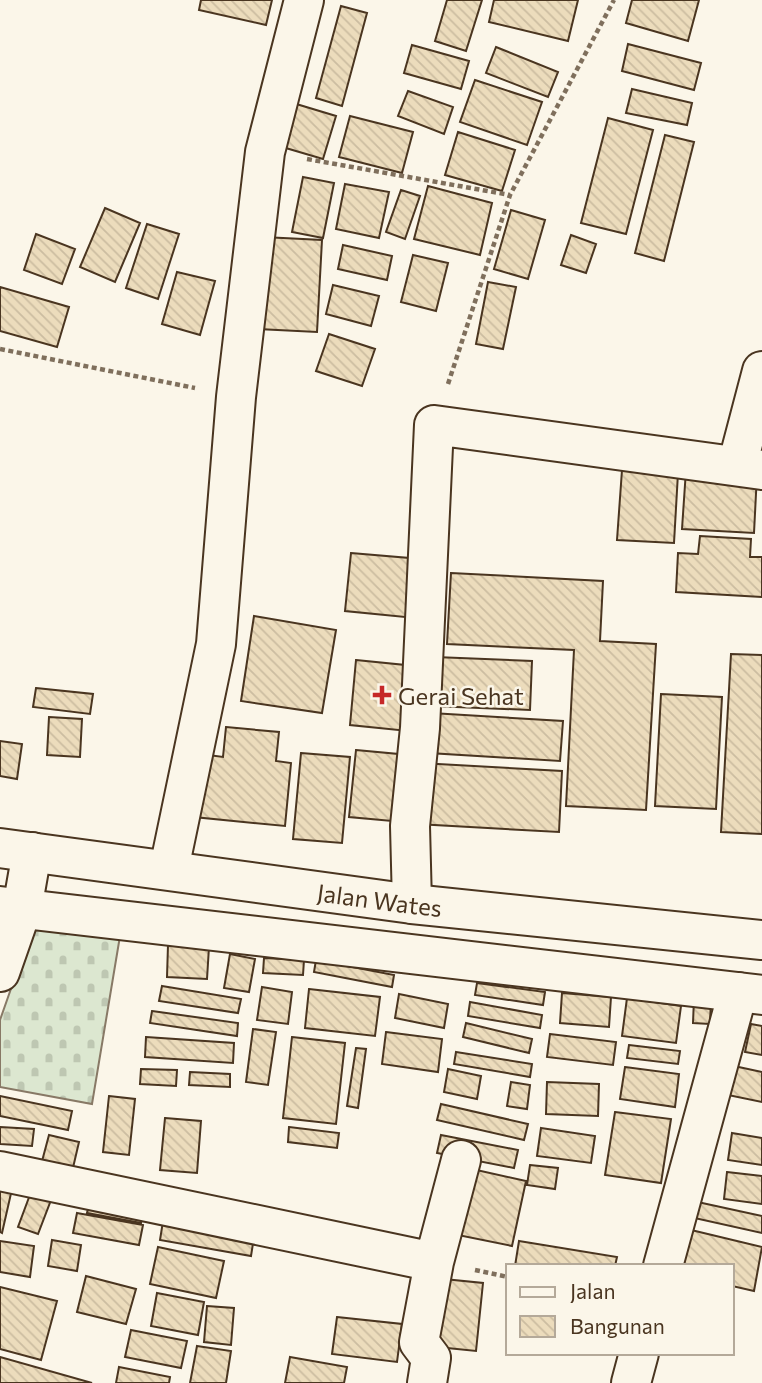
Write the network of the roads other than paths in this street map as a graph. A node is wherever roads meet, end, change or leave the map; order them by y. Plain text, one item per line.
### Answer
1 (304, 0) edge
2 (762, 372) edge
3 (749, 468) edge
4 (16, 850) edge
5 (169, 869) junction
6 (412, 904) junction
7 (11, 908) edge
8 (762, 940) edge
9 (0, 972) edge
10 (750, 994) edge
11 (461, 1160) dead end
12 (0, 1171) edge
13 (434, 1262) junction
14 (664, 1264) edge
15 (638, 1355) edge
16 (427, 1383) edge
17 (631, 1383) edge

1 - 5 street
2 - 3 street
3 - 6 street
4 - 5 street, Jalan Wates
4 - 7 street
5 - 6 street, Jalan Wates
6 - 8 street, Jalan Wates
7 - 9 street
7 - 10 street, Jalan Wates
10 - 14 street
11 - 13 street
12 - 13 street
13 - 16 street
15 - 17 street

